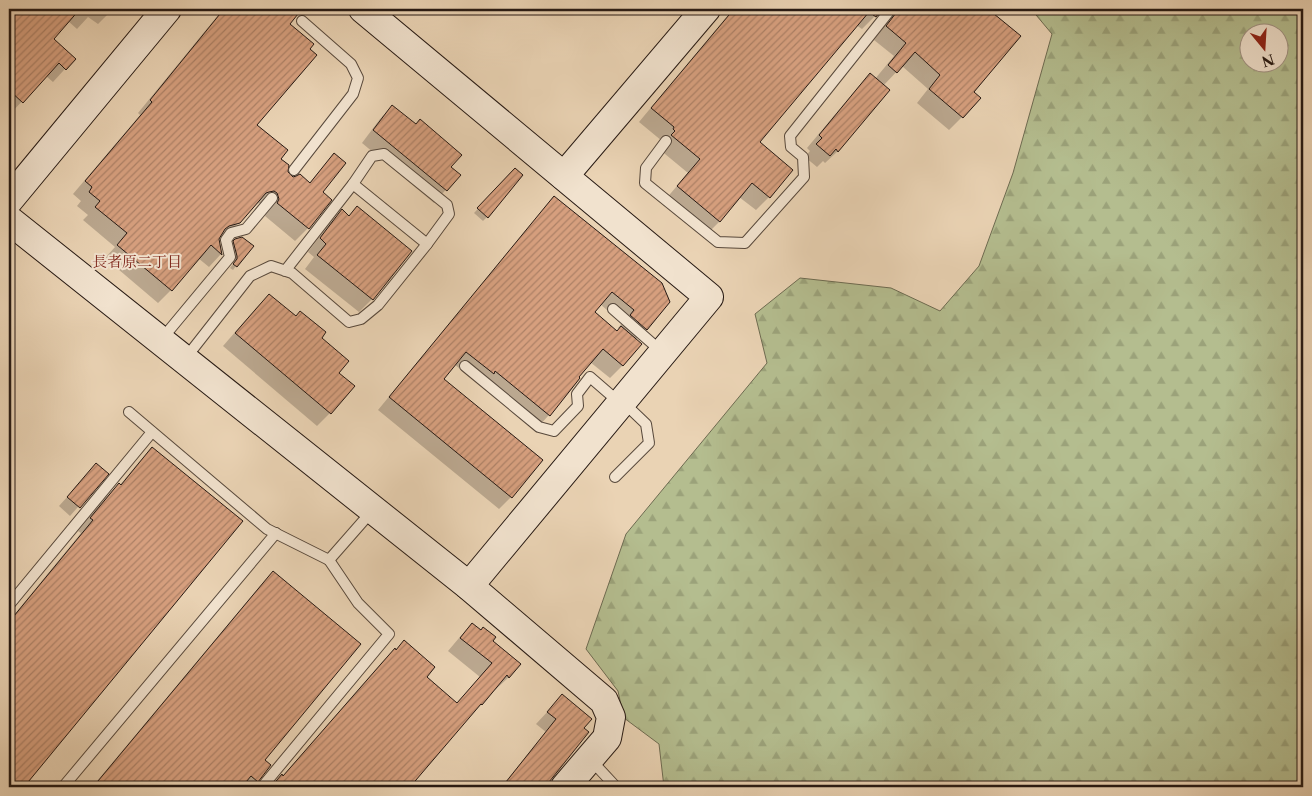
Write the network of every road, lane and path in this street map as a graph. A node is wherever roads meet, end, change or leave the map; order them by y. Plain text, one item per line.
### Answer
1 (167, 9) edge
2 (363, 9) edge
3 (706, 9) edge
4 (891, 9) edge
5 (302, 21) dead end
6 (666, 141) dead end
7 (294, 170) dead end
8 (564, 176) junction
9 (353, 184) junction
10 (272, 198) dead end
11 (9, 200) edge
12 (9, 220) edge
13 (427, 244) junction
14 (285, 271) junction
15 (613, 310) dead end
16 (160, 341) junction
17 (663, 352) junction
18 (184, 360) junction
19 (465, 366) dead end
20 (622, 402) junction
21 (129, 412) dead end
22 (152, 432) junction
23 (615, 477) dead end
24 (373, 510) junction
25 (276, 533) junction
26 (330, 560) junction
27 (469, 586) junction
28 (9, 605) edge
29 (590, 758) junction
30 (64, 787) edge
31 (262, 787) edge
32 (565, 787) edge
33 (616, 787) edge

1 - 11 street
2 - 8 street
3 - 8 street
4 - 6 lane
5 - 7 lane
8 - 17 street
9 - 13 lane
9 - 13 lane
9 - 14 lane
10 - 16 lane
12 - 16 street
13 - 14 lane
14 - 18 lane
15 - 17 lane
16 - 18 street
17 - 20 street
18 - 24 street
19 - 20 lane
20 - 23 lane
20 - 27 street
21 - 22 lane
22 - 25 lane
22 - 28 lane
24 - 26 lane
24 - 27 street
25 - 26 lane
25 - 30 lane
26 - 31 lane
27 - 29 street
29 - 32 street
29 - 33 lane

